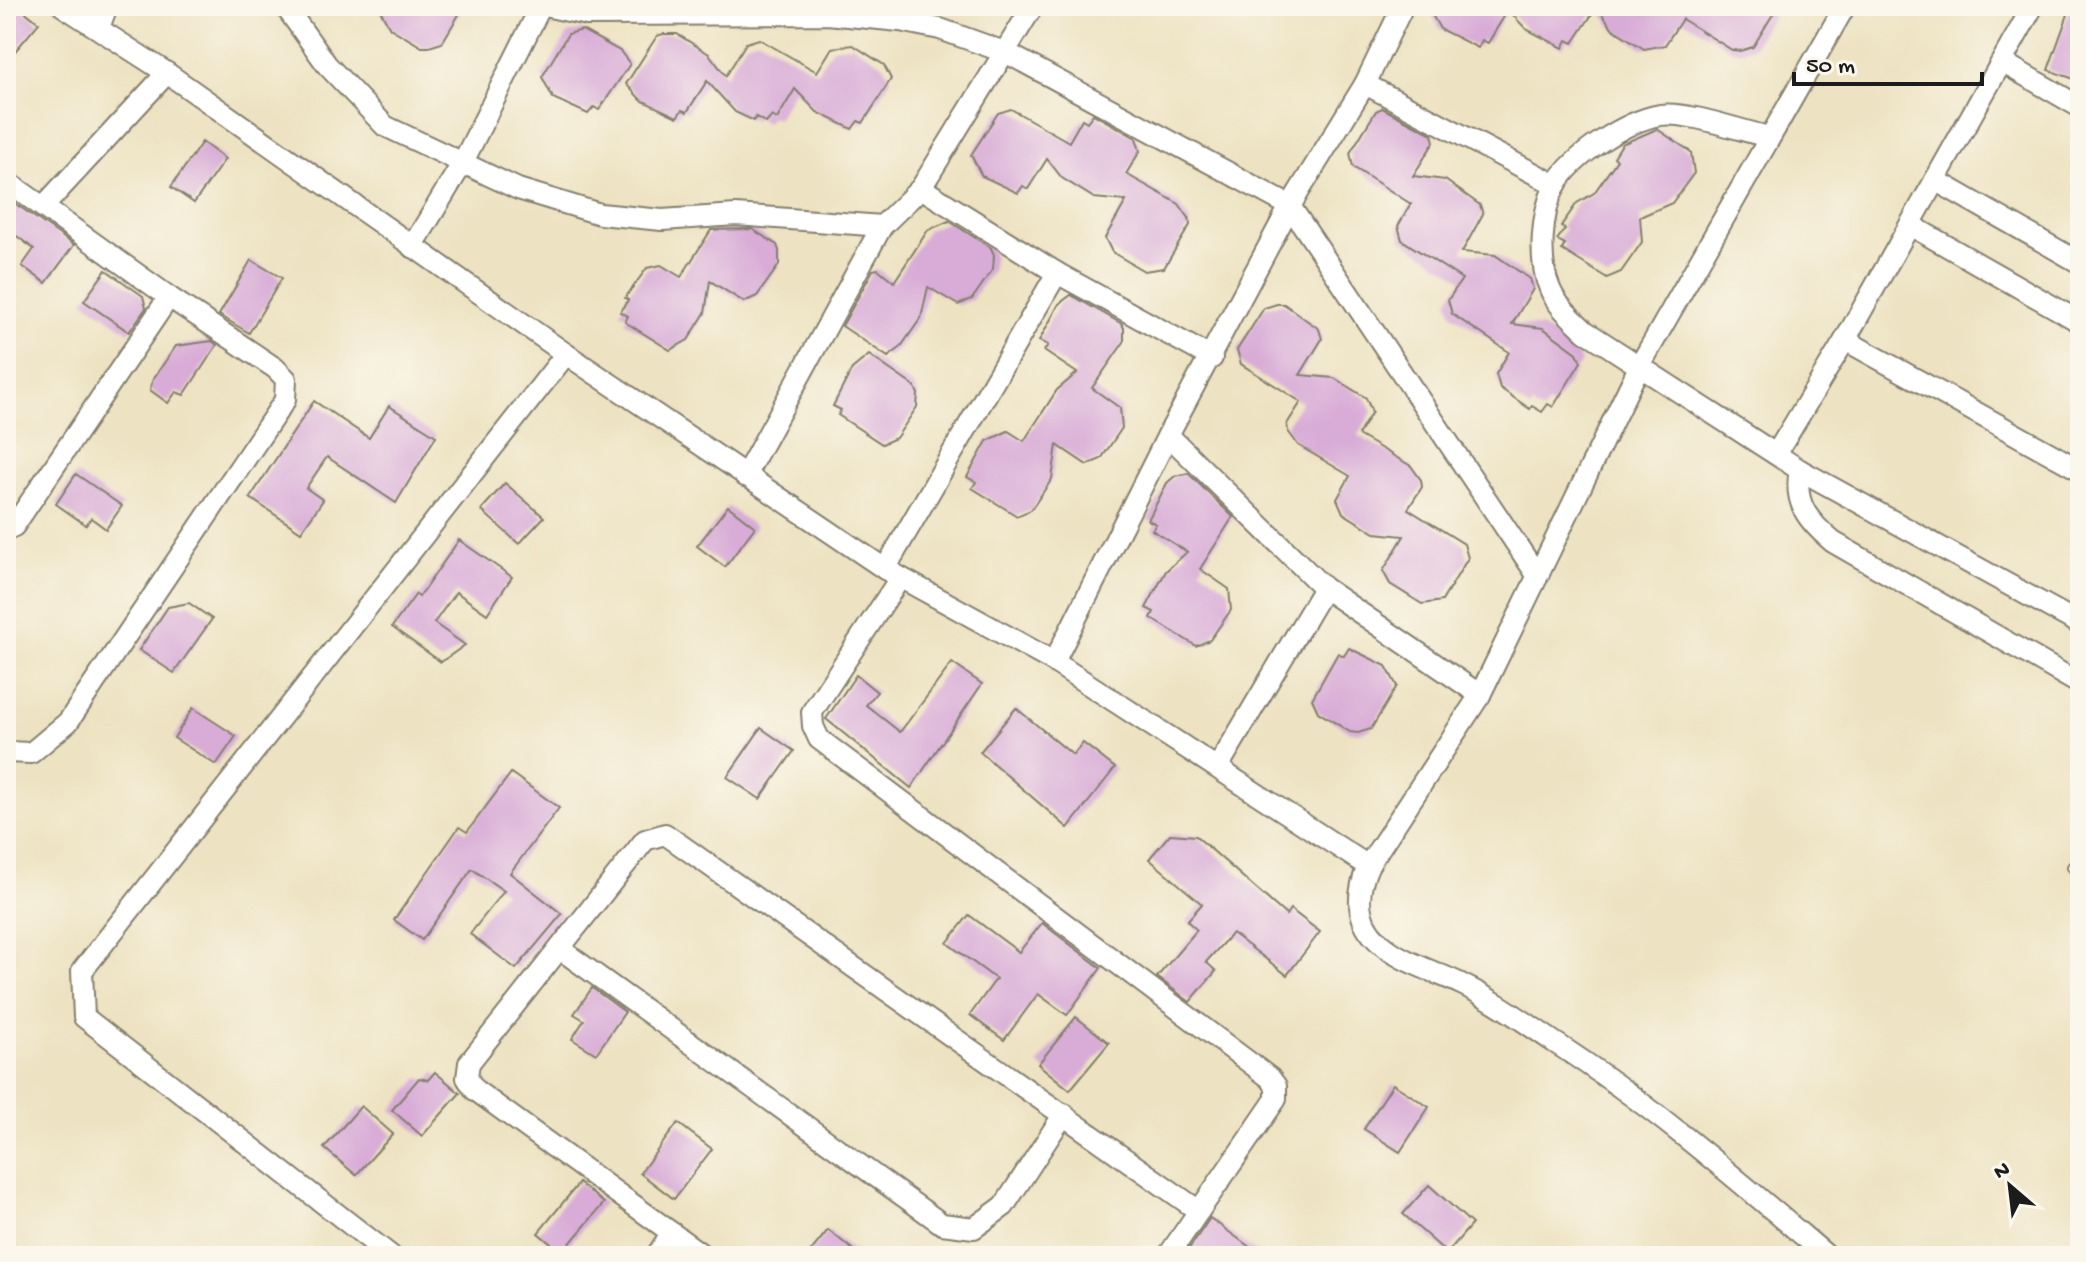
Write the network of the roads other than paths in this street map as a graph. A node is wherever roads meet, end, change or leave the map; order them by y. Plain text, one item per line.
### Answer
1 (63, 6) edge
2 (107, 6) edge
3 (285, 6) edge
4 (543, 6) edge
5 (1033, 6) edge
6 (1403, 6) edge
7 (1845, 6) edge
8 (2033, 6) edge
9 (99, 28) junction
10 (1007, 53) junction
11 (2002, 62) junction
12 (167, 73) junction
13 (1365, 84) junction
14 (2080, 107) edge
15 (1769, 137) junction
16 (462, 164) junction
17 (1935, 180) junction
18 (6, 181) edge
19 (1556, 185) junction
20 (921, 188) junction
21 (1290, 206) junction
22 (43, 207) junction
23 (1910, 225) junction
24 (882, 226) junction
25 (412, 247) junction
26 (2080, 263) edge
27 (1057, 273) junction
28 (169, 297) junction
29 (2080, 322) edge
30 (1845, 340) junction
31 (566, 354) junction
32 (1212, 358) junction
33 (1639, 367) junction
34 (1168, 435) junction
35 (1776, 454) junction
36 (1800, 470) junction
37 (2080, 470) edge
38 (745, 476) junction
39 (6, 530) edge
40 (892, 574) junction
41 (1537, 575) junction
42 (1324, 588) junction
43 (2080, 624) edge
44 (1054, 662) junction
45 (2080, 684) edge
46 (1480, 695) junction
47 (6, 752) edge
48 (1218, 767) junction
49 (1368, 866) junction
50 (560, 949) junction
51 (1064, 1114) junction
52 (1199, 1211) junction
53 (672, 1233) junction
54 (391, 1256) edge
55 (656, 1256) edge
56 (704, 1256) edge
57 (1168, 1256) edge
58 (1827, 1256) edge

1 - 9 street
2 - 9 street
3 - 16 street
4 - 10 street
4 - 16 street
5 - 10 street
6 - 13 street
7 - 15 street
8 - 11 street
9 - 12 street
10 - 20 street
10 - 21 street
11 - 14 street
11 - 17 street
12 - 22 street
12 - 25 street
13 - 19 street
13 - 21 street
15 - 19 street
15 - 33 street
16 - 24 street
16 - 25 street
17 - 23 street
17 - 26 street
18 - 22 street
19 - 33 street
20 - 24 street
20 - 27 street
21 - 32 street
21 - 41 street
22 - 28 street
23 - 29 street
23 - 30 street
24 - 38 street
25 - 31 street
27 - 32 street
27 - 40 street
28 - 39 street
28 - 47 street
30 - 35 street
30 - 37 street
31 - 38 street
31 - 54 street
32 - 34 street
33 - 35 street
33 - 41 street
34 - 42 street
34 - 44 street
35 - 36 street
36 - 43 street
36 - 45 street
38 - 40 street
40 - 44 street
40 - 52 street
41 - 46 street
42 - 46 street
42 - 48 street
44 - 48 street
46 - 49 street
48 - 49 street
49 - 58 street
50 - 51 street
50 - 51 street
50 - 53 street
51 - 52 street
52 - 57 street
53 - 55 street
53 - 56 street

